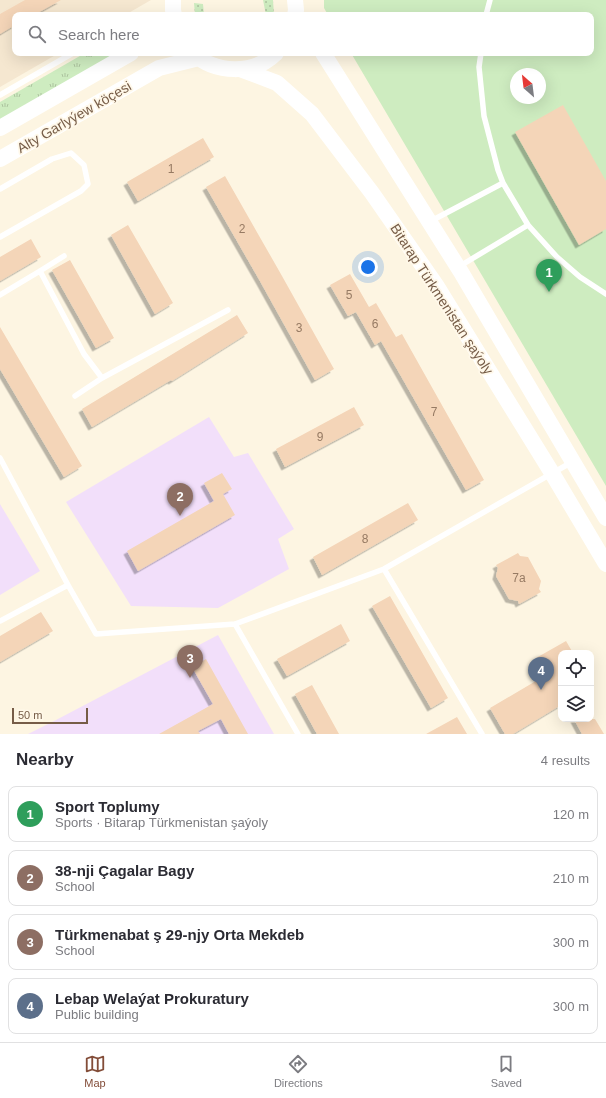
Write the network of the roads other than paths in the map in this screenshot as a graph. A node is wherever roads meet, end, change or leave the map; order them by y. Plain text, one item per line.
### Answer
1 (490, 0) edge
2 (487, 12) edge
3 (68, 56) edge
4 (126, 56) edge
5 (196, 56) edge
6 (273, 56) edge
7 (325, 56) edge
8 (480, 56) edge
9 (240, 69) junction
10 (0, 95) edge
11 (0, 128) edge
12 (0, 159) edge
13 (503, 183) junction
14 (0, 189) edge
15 (429, 222) junction
16 (528, 225) junction
17 (0, 236) edge
18 (64, 256) dead end
19 (458, 267) junction
20 (40, 271) junction
21 (606, 294) edge
22 (0, 295) edge
23 (228, 310) dead end
24 (102, 378) junction
25 (75, 396) dead end
26 (0, 458) edge
27 (573, 461) junction
28 (552, 473) junction
29 (606, 518) edge
30 (606, 564) edge
31 (384, 569) junction
32 (68, 585) junction
33 (0, 621) edge
34 (235, 624) junction
35 (298, 734) edge
36 (482, 734) edge

1 - 2 lane
3 - 10 lane
4 - 11 main road, Alty Garlyýew köçesi
5 - 9 main road
5 - 12 main road, Alty Garlyýew köçesi
6 - 9 main road
7 - 15 main road, Bitarap Türkmenistan şaýoly
8 - 13 lane
9 - 28 main road, Bitarap Türkmenistan şaýoly
13 - 15 lane
13 - 16 lane
14 - 17 lane
15 - 19 main road, Bitarap Türkmenistan şaýoly
16 - 19 lane
16 - 21 lane
18 - 20 lane
19 - 27 main road, Bitarap Türkmenistan şaýoly
20 - 22 lane
20 - 24 lane
23 - 24 lane
24 - 25 lane
26 - 32 lane
27 - 28 lane
27 - 29 main road, Bitarap Türkmenistan şaýoly
28 - 30 main road, Bitarap Türkmenistan şaýoly
28 - 31 lane
31 - 34 lane
31 - 36 lane
32 - 33 lane
32 - 34 lane
34 - 35 lane

